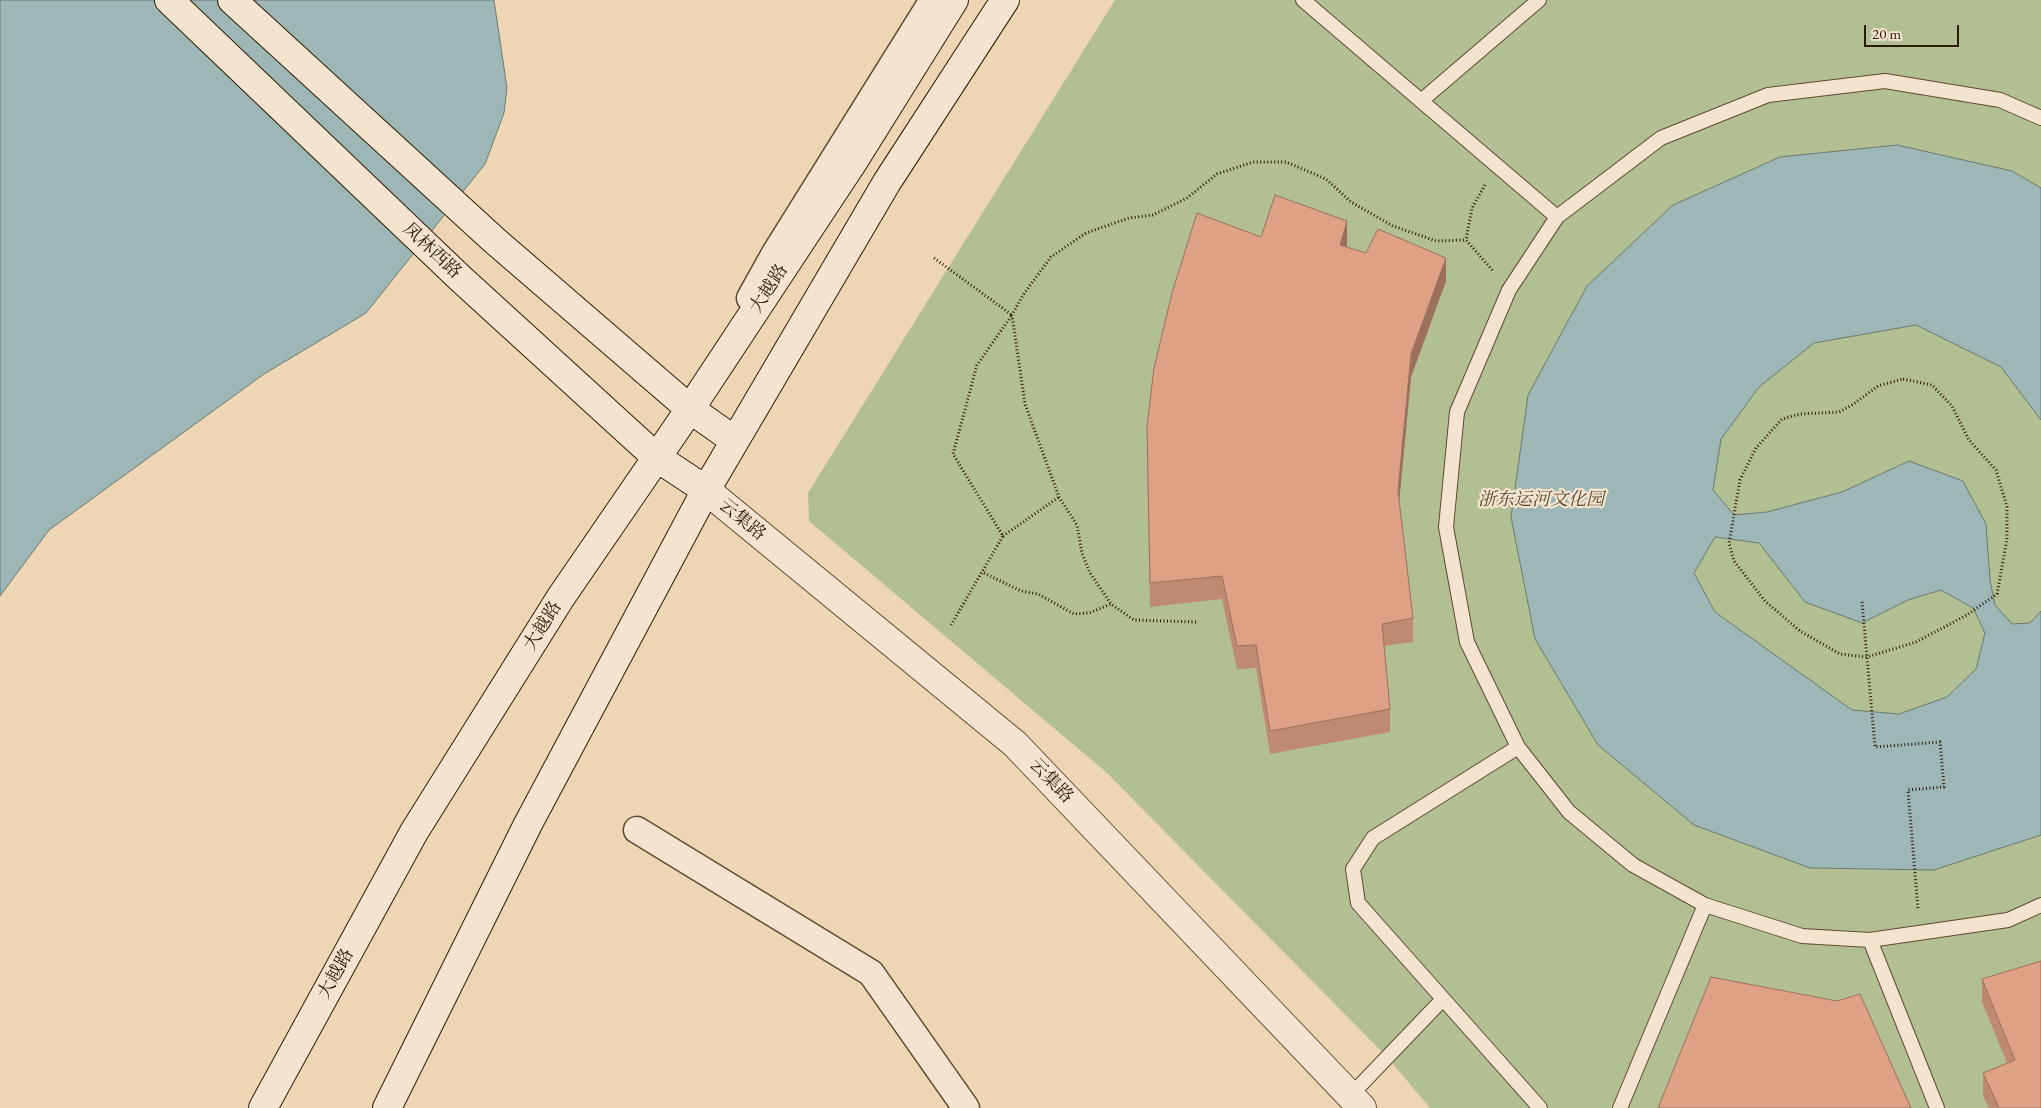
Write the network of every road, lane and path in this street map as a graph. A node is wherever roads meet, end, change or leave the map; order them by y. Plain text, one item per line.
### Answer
1 (169, 0) edge
2 (232, 0) edge
3 (933, 0) edge
4 (954, 0) edge
5 (1006, 0) edge
6 (1303, 0) edge
7 (1539, 0) edge
8 (1421, 101) junction
9 (2041, 118) edge
10 (1496, 165) junction
11 (1557, 216) junction
12 (1466, 240) junction
13 (934, 258) dead end
14 (1509, 290) junction
15 (1012, 315) junction
16 (690, 409) junction
17 (734, 440) junction
18 (656, 457) junction
19 (706, 490) junction
20 (1059, 497) junction
21 (1003, 536) junction
22 (984, 573) junction
23 (1862, 602) dead end
24 (1111, 604) junction
25 (1196, 622) dead end
26 (952, 625) dead end
27 (1867, 657) junction
28 (1518, 747) junction
29 (637, 830) dead end
30 (1705, 905) junction
31 (2041, 905) edge
32 (1920, 932) junction
33 (1870, 940) junction
34 (1443, 999) junction
35 (1356, 1102) edge
36 (263, 1108) edge
37 (387, 1108) edge
38 (966, 1108) edge
39 (1540, 1108) edge
40 (1620, 1108) edge
41 (1937, 1108) edge

1 - 18 main road, 凤林西路
2 - 16 main road
3 - 16 street
4 - 16 main road, 大越路
5 - 17 main road
6 - 8 lane
7 - 8 lane
8 - 10 lane
9 - 11 lane
10 - 11 lane
10 - 12 path
11 - 14 lane
12 - 14 path
12 - 15 path
13 - 15 path
14 - 28 lane
15 - 20 path
15 - 21 path
16 - 17 main road
16 - 18 main road, 大越路
17 - 19 main road
18 - 19 main road, 凤林西路
18 - 36 main road, 大越路
19 - 35 main road, 云集路
19 - 37 main road
20 - 21 path
20 - 24 path
21 - 22 path
22 - 24 path
22 - 26 path
23 - 27 path
24 - 25 path
27 - 27 path
27 - 32 path
28 - 30 lane
28 - 34 lane
29 - 38 street
30 - 33 lane
30 - 40 lane
31 - 32 lane
32 - 33 lane
33 - 41 lane
34 - 35 lane
34 - 39 lane

